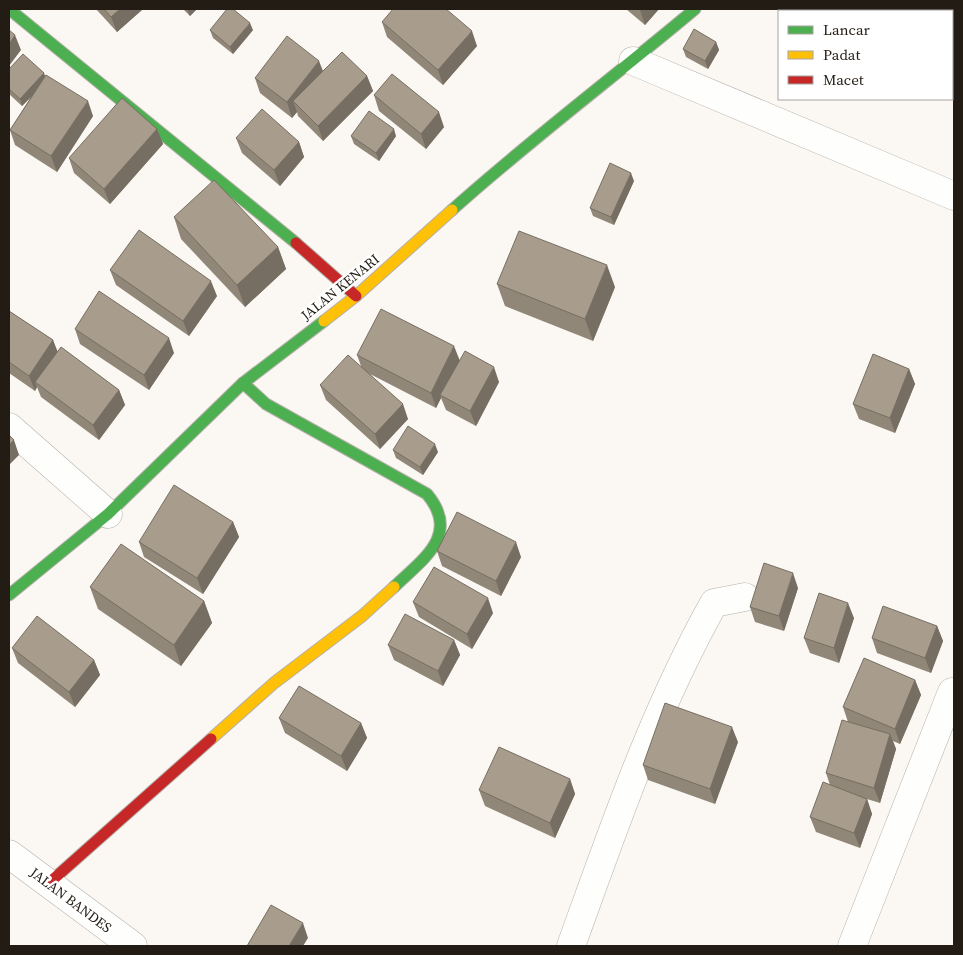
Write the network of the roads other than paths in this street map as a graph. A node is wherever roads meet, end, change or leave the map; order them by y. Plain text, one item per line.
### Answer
1 (9, 9) edge
2 (695, 9) edge
3 (633, 61) junction
4 (954, 196) edge
5 (356, 296) junction
6 (243, 383) junction
7 (9, 427) edge
8 (108, 514) junction
9 (9, 595) edge
10 (744, 597) dead end
11 (952, 692) dead end
12 (9, 854) edge
13 (49, 883) junction
14 (134, 946) edge
15 (571, 946) edge
16 (852, 946) edge

1 - 5 street
2 - 3 street, JALAN KENARI
3 - 4 street
3 - 5 street, JALAN KENARI
5 - 6 street, JALAN KENARI
6 - 8 street, JALAN KENARI
6 - 13 street
7 - 8 street
8 - 9 street, JALAN KENARI
10 - 15 street
11 - 16 street
12 - 13 street, JALAN BANDES
13 - 14 street, JALAN BANDES

